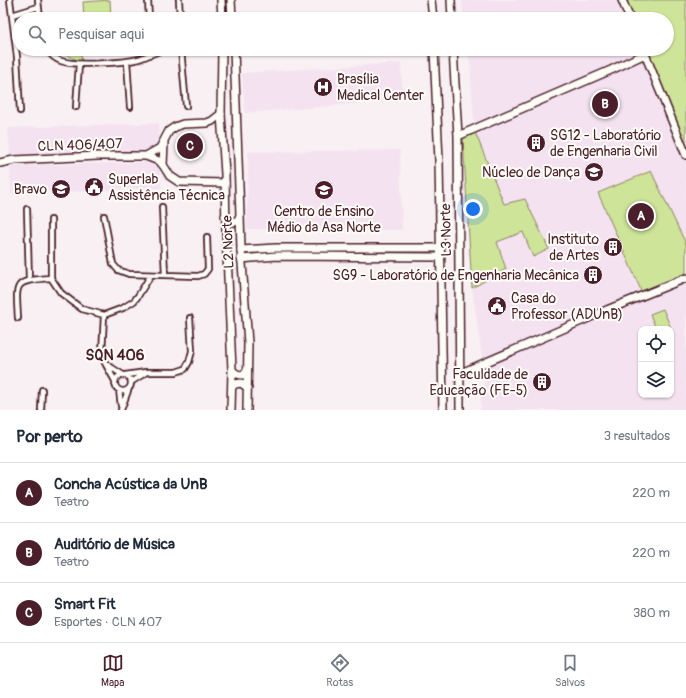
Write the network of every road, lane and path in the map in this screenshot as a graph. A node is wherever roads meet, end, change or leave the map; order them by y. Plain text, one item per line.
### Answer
1 (10, 0) edge
2 (38, 0) edge
3 (148, 0) edge
4 (179, 0) edge
5 (221, 0) edge
6 (231, 0) edge
7 (431, 0) edge
8 (451, 0) edge
9 (622, 0) edge
10 (38, 7) junction
11 (22, 12) edge
12 (39, 12) edge
13 (149, 12) edge
14 (180, 12) edge
15 (222, 12) edge
16 (232, 12) edge
17 (432, 12) edge
18 (452, 12) edge
19 (627, 12) edge
20 (12, 15) edge
21 (17, 56) edge
22 (53, 56) edge
23 (143, 56) edge
24 (182, 56) edge
25 (222, 56) edge
26 (234, 56) edge
27 (435, 56) edge
28 (452, 56) edge
29 (636, 56) edge
30 (646, 56) edge
31 (127, 61) junction
32 (79, 64) junction
33 (235, 92) junction
34 (221, 94) junction
35 (186, 106) dead end
36 (76, 107) dead end
37 (130, 107) dead end
38 (20, 111) dead end
39 (221, 114) junction
40 (458, 136) junction
41 (164, 143) junction
42 (686, 155) edge
43 (146, 156) junction
44 (0, 157) edge
45 (14, 160) junction
46 (0, 163) edge
47 (164, 165) junction
48 (225, 182) junction
49 (162, 207) dead end
50 (27, 209) dead end
51 (240, 215) junction
52 (104, 216) dead end
53 (225, 216) junction
54 (51, 220) dead end
55 (207, 237) dead end
56 (440, 248) junction
57 (240, 250) junction
58 (441, 257) junction
59 (241, 259) junction
60 (151, 275) junction
61 (165, 275) junction
62 (51, 278) junction
63 (686, 278) edge
64 (29, 280) junction
65 (104, 315) junction
66 (18, 318) dead end
67 (190, 318) dead end
68 (105, 363) junction
69 (232, 370) junction
70 (247, 370) junction
71 (146, 372) junction
72 (461, 373) junction
73 (124, 375) junction
74 (115, 381) junction
75 (131, 382) junction
76 (129, 388) junction
77 (232, 388) junction
78 (248, 388) junction
79 (42, 390) dead end
80 (120, 390) junction
81 (121, 409) edge
82 (41, 410) edge
83 (231, 410) edge
84 (247, 410) edge
85 (443, 410) edge
86 (460, 410) edge

1 - 20 street
2 - 10 street
3 - 13 street
4 - 14 street
5 - 15 main road
6 - 16 main road
7 - 17 main road
8 - 18 main road
9 - 19 main road
10 - 11 street
10 - 12 street
21 - 38 street
22 - 32 street
23 - 31 street
24 - 35 street
25 - 34 main road, L2 Norte
26 - 33 main road, L2 Norte
27 - 56 main road, L3 Norte
28 - 40 main road, L3 Norte
29 - 40 main road
30 - 42 main road
31 - 32 street
31 - 37 street
32 - 36 street
33 - 34 main road
33 - 51 main road, L2 Norte
34 - 39 main road, L2 Norte
39 - 41 main road
39 - 48 main road, L2 Norte
40 - 72 main road, L3 Norte
41 - 43 main road
41 - 47 main road
43 - 45 main road, CLN 406/407
43 - 47 main road
44 - 45 main road, CLN 406/407
45 - 46 main road, CLN 406/407
47 - 48 main road
48 - 53 main road, L2 Norte
49 - 61 street
50 - 64 street
51 - 53 main road
51 - 57 main road, L2 Norte
52 - 60 street
53 - 69 main road, L2 Norte
54 - 62 street
55 - 61 street
56 - 57 main road
56 - 58 main road, L3 Norte
57 - 59 main road, L2 Norte
58 - 59 main road
58 - 85 main road, L3 Norte
59 - 70 main road, L2 Norte
60 - 61 street
60 - 65 street
62 - 64 street
62 - 65 street
63 - 72 main road
64 - 66 street
65 - 68 street
67 - 71 street
68 - 73 street
68 - 74 street
69 - 70 main road
69 - 77 main road, L2 Norte
70 - 78 main road, L2 Norte
71 - 73 street
71 - 75 street
72 - 86 main road, L3 Norte
73 - 74 street
73 - 75 street
74 - 80 street
75 - 76 street
76 - 80 street
76 - 81 street
77 - 78 main road
77 - 83 main road, L2 Norte
78 - 84 main road, L2 Norte
79 - 82 street
80 - 81 street

